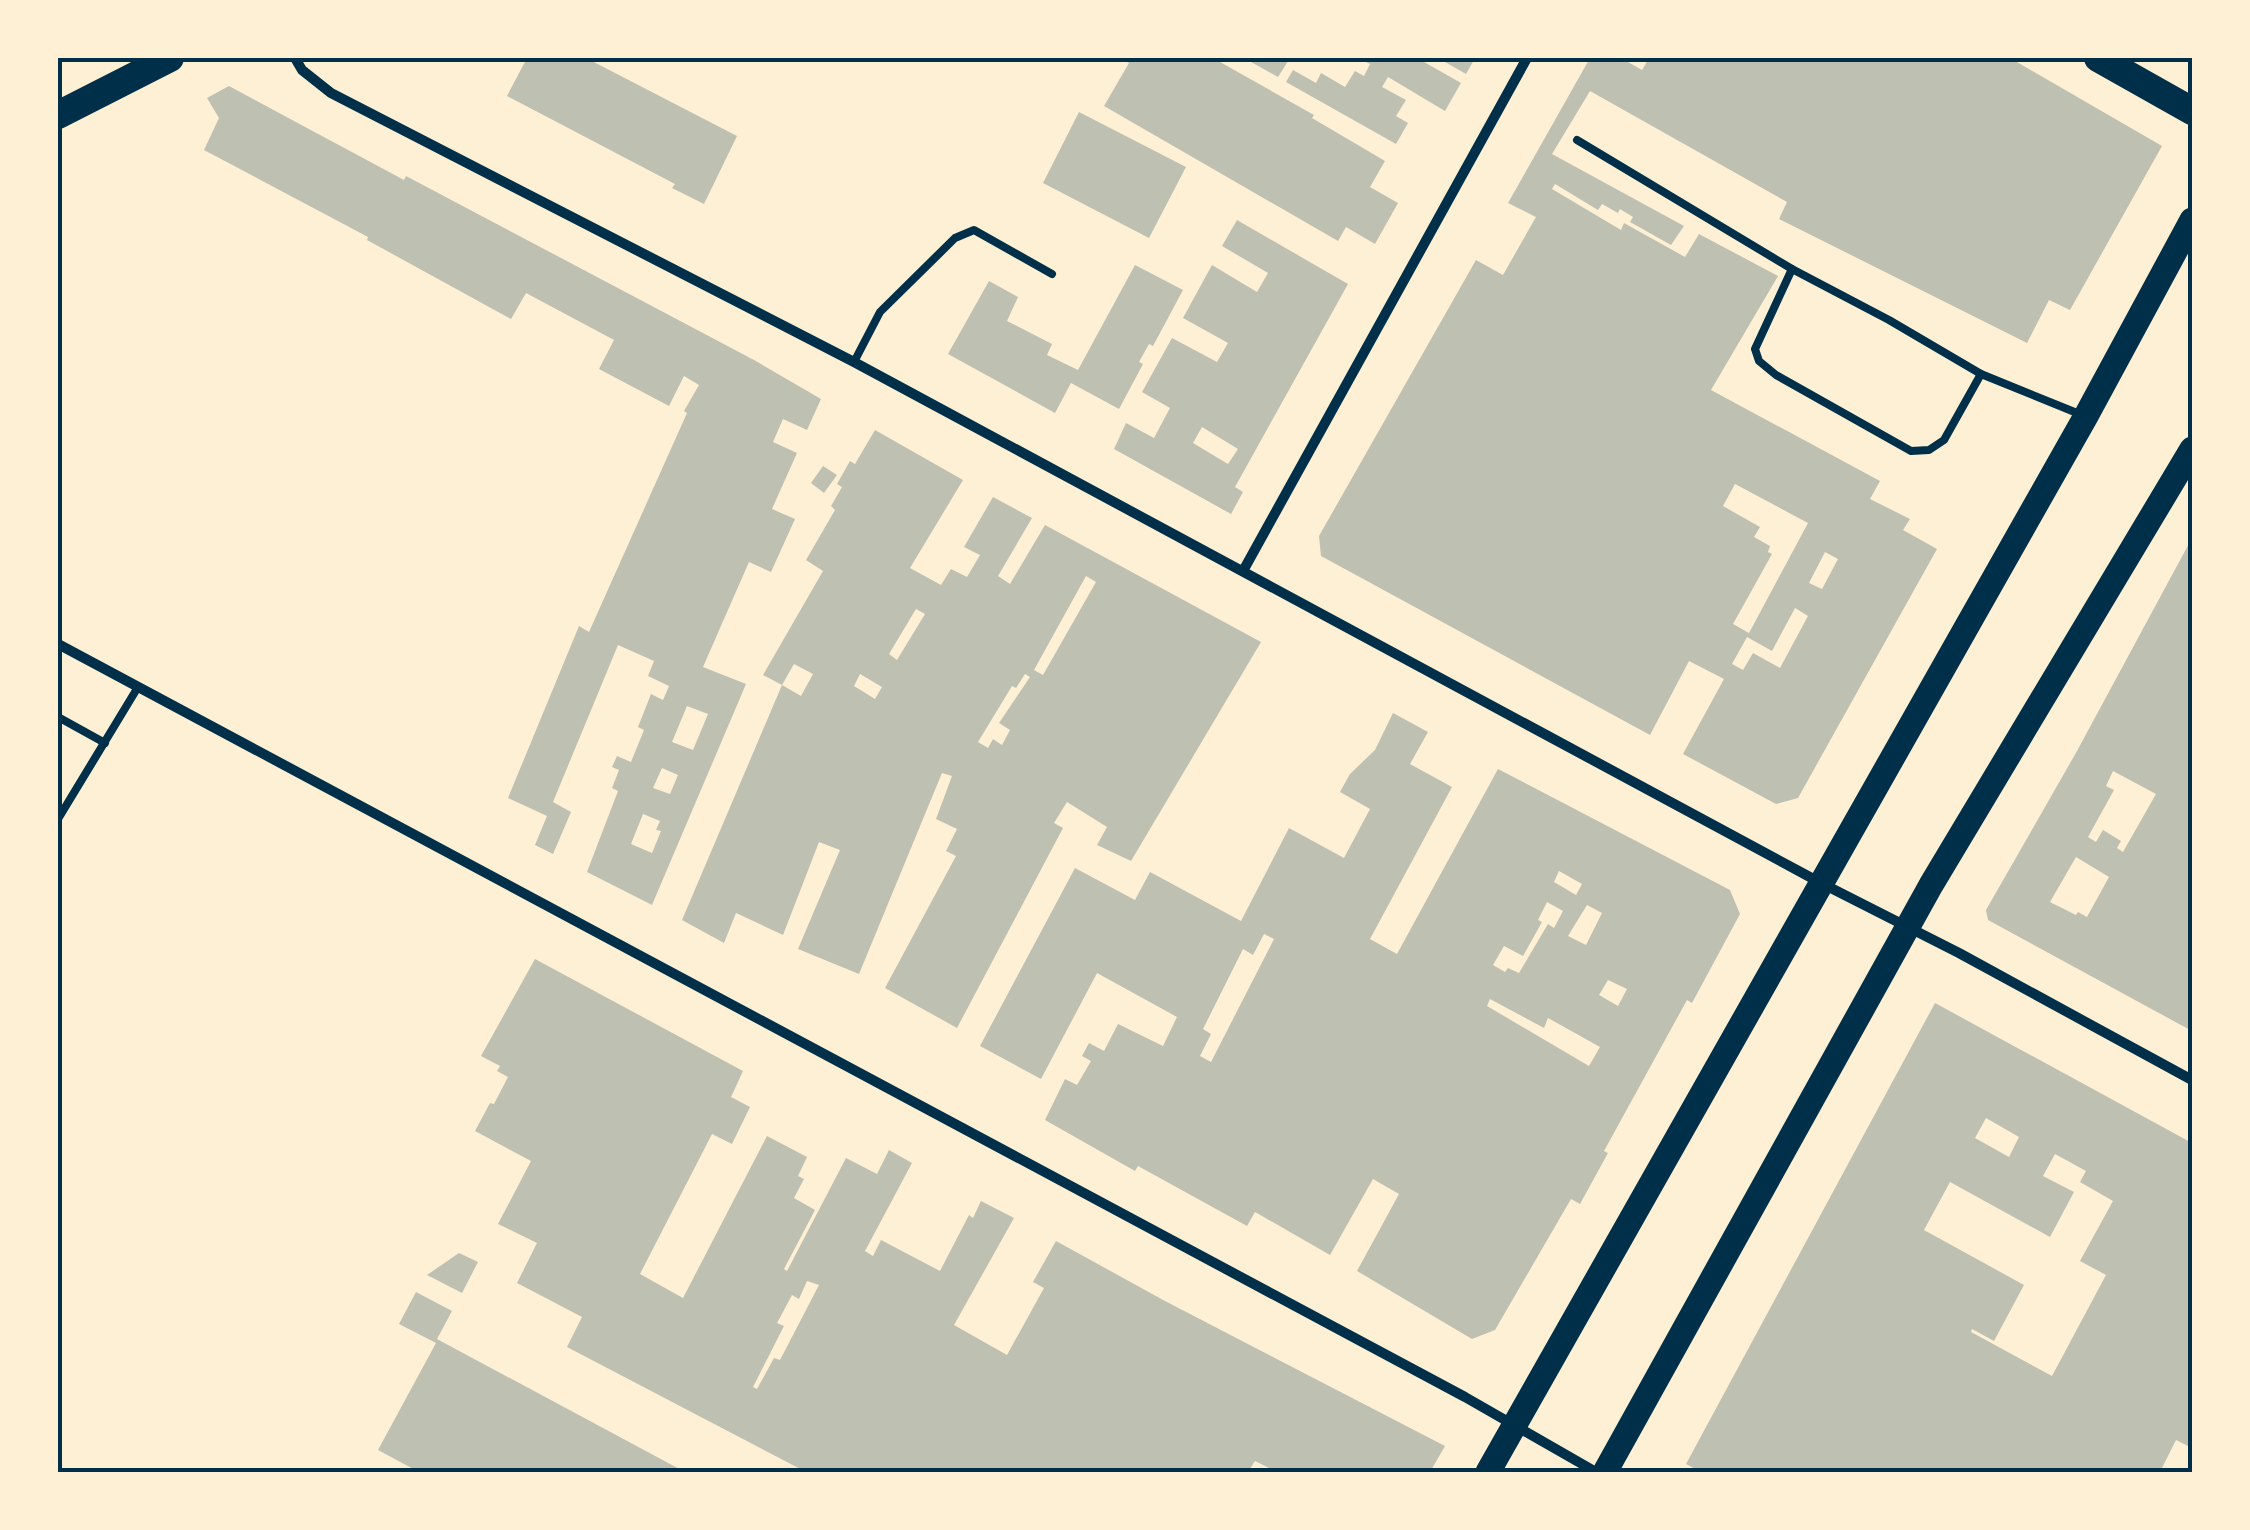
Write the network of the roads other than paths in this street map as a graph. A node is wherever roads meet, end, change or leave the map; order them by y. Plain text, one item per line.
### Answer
1 (170, 58) edge
2 (295, 58) edge
3 (1527, 58) edge
4 (2098, 58) edge
5 (2192, 111) edge
6 (58, 115) edge
7 (1578, 140) dead end
8 (2192, 220) edge
9 (1792, 269) junction
10 (1052, 274) dead end
11 (854, 362) junction
12 (1982, 374) junction
13 (2086, 416) junction
14 (2192, 449) edge
15 (1243, 571) junction
16 (58, 644) edge
17 (138, 687) junction
18 (58, 717) edge
19 (105, 743) junction
20 (58, 820) edge
21 (1821, 883) junction
22 (1906, 928) junction
23 (2192, 1080) edge
24 (1514, 1426) junction
25 (1488, 1472) edge
26 (1596, 1472) edge
27 (1605, 1472) edge

1 - 6 highway
2 - 11 street
3 - 15 street
4 - 5 highway
7 - 9 lane
8 - 13 main road
9 - 12 lane
9 - 12 lane
10 - 11 lane
11 - 15 street
12 - 13 lane
13 - 21 main road
14 - 22 main road
15 - 21 street
16 - 17 street
17 - 19 lane
17 - 24 street
18 - 19 lane
19 - 20 lane
21 - 22 street
21 - 24 main road
22 - 23 street
22 - 27 main road
24 - 25 main road
24 - 26 street

